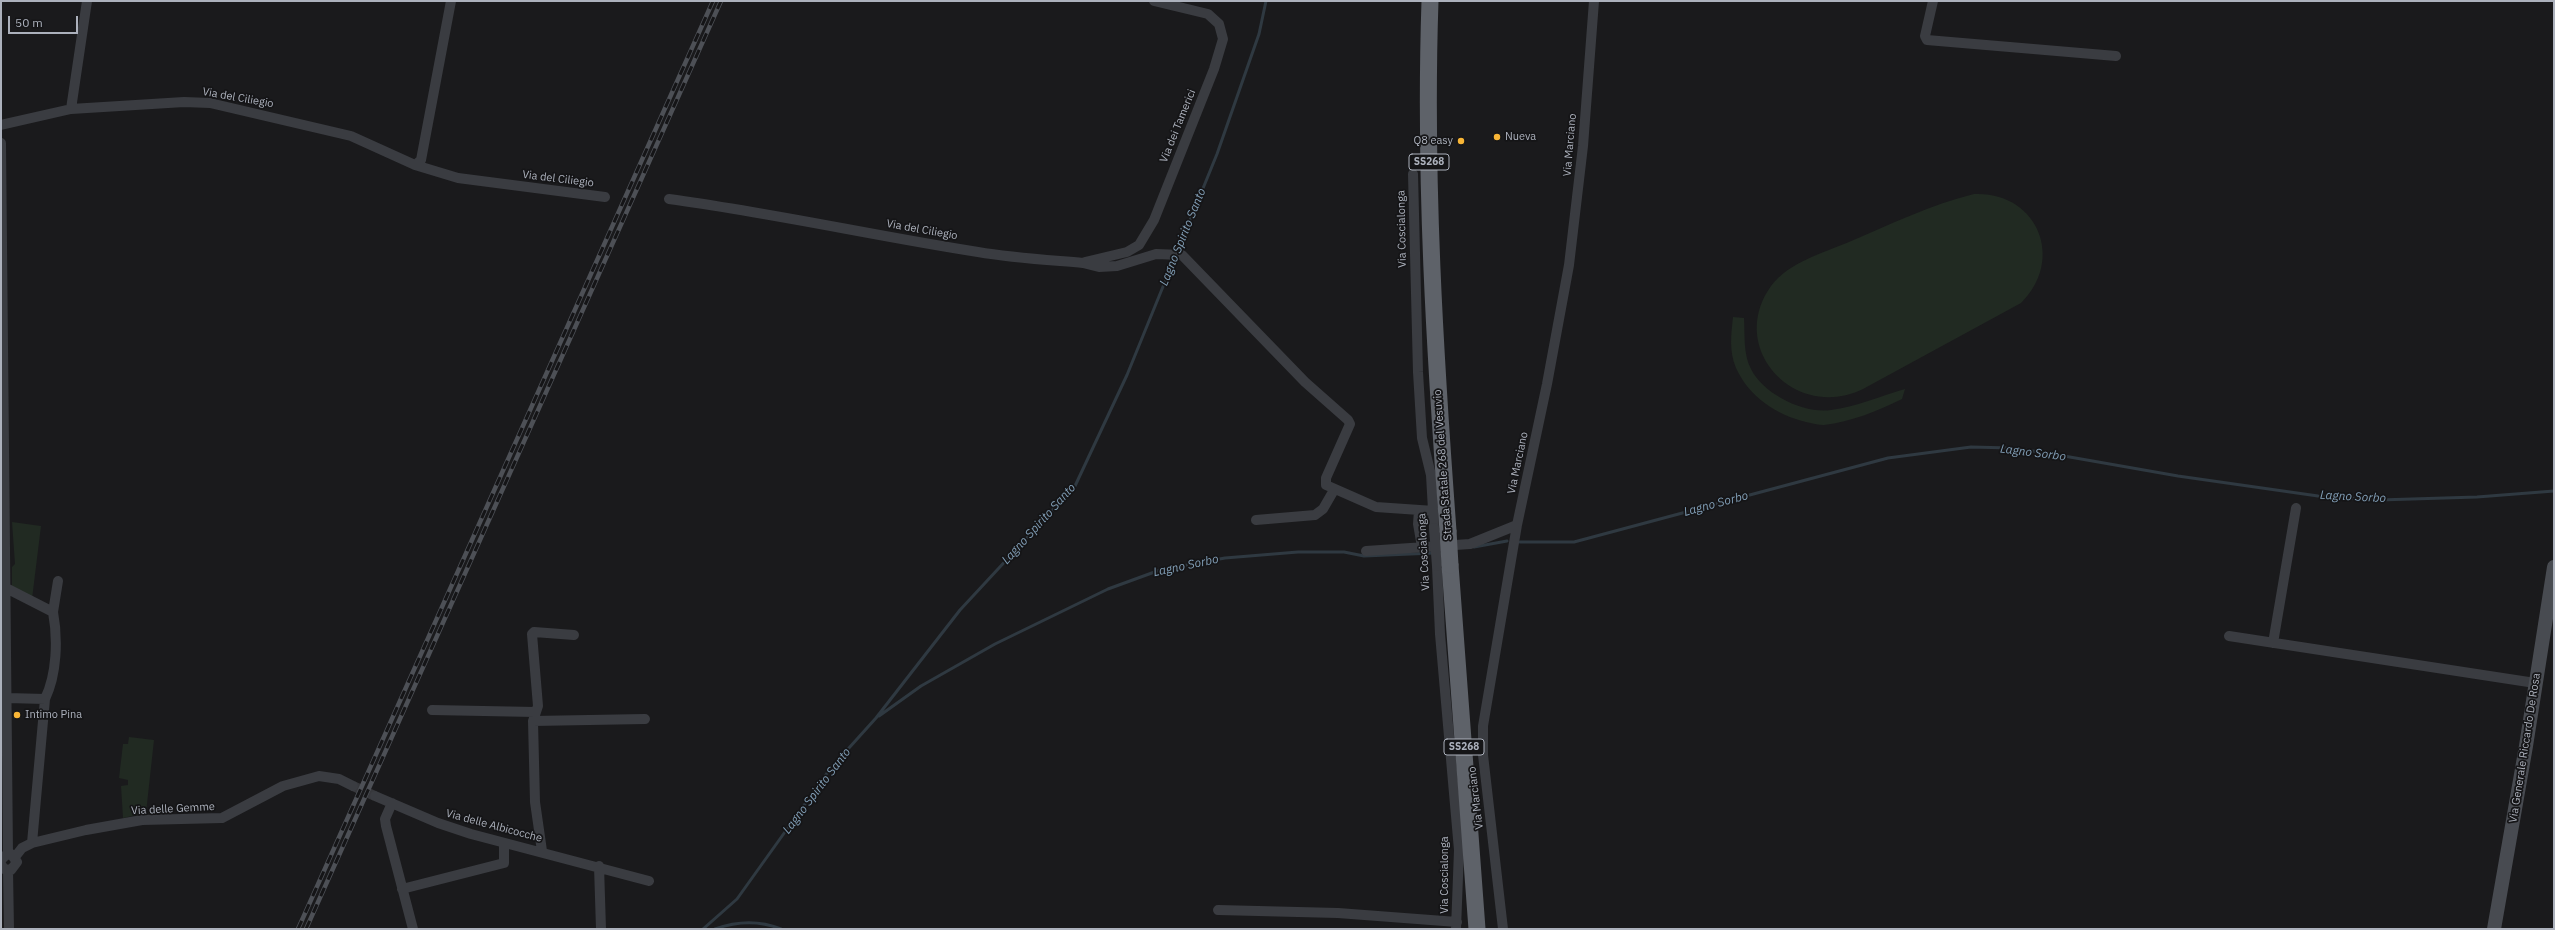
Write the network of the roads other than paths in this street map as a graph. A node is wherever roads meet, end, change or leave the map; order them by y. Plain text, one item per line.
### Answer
1 (87, 1) edge
2 (451, 1) edge
3 (1154, 1) edge
4 (1430, 1) edge
5 (1594, 1) edge
6 (1933, 1) edge
7 (2116, 56) dead end
8 (71, 109) junction
9 (1, 125) edge
10 (1, 144) edge
11 (416, 165) junction
12 (1413, 174) dead end
13 (605, 197) dead end
14 (668, 199) dead end
15 (1083, 263) junction
16 (1334, 490) junction
17 (2296, 508) dead end
18 (1419, 510) junction
19 (1434, 511) junction
20 (1256, 520) dead end
21 (1517, 525) junction
22 (1441, 530) junction
23 (1422, 547) junction
24 (1366, 551) dead end
25 (1443, 565) junction
26 (2554, 567) edge
27 (58, 580) dead end
28 (4, 584) edge
29 (53, 612) junction
30 (574, 635) dead end
31 (2229, 636) dead end
32 (2273, 643) junction
33 (2535, 683) junction
34 (7, 698) junction
35 (45, 700) junction
36 (432, 710) dead end
37 (534, 716) junction
38 (645, 719) dead end
39 (354, 786) tunnel mouth
40 (375, 796) tunnel mouth
41 (392, 803) junction
42 (504, 843) junction
43 (32, 844) junction
44 (542, 851) junction
45 (8, 857) edge
46 (599, 866) junction
47 (5, 867) edge
48 (649, 881) dead end
49 (402, 889) junction
50 (1218, 910) dead end
51 (1457, 926) edge
52 (9, 929) edge
53 (413, 929) edge
54 (601, 929) edge
55 (1477, 929) edge
56 (1503, 929) edge
57 (2494, 929) edge

1 - 8 street
2 - 11 street
3 - 15 street, Via dei Tamerici
4 - 22 highway, Strada Statale 268 del Vesuvio / SS268
5 - 21 street, Via Marciano
6 - 7 street
8 - 9 street, Via del Ciliegio
8 - 11 street, Via del Ciliegio
10 - 28 street
11 - 13 street, Via del Ciliegio
12 - 19 street, Via Coscialonga
14 - 15 street, Via del Ciliegio
15 - 16 street, Via del Ciliegio
16 - 18 street
16 - 20 street
17 - 32 street
18 - 19 street
18 - 23 street
19 - 22 street, Via Coscialonga
21 - 23 street
21 - 56 street, Via Marciano
22 - 25 highway, Strada Statale 268 del Vesuvio / SS268, bridge
23 - 24 street
25 - 51 street, Via Coscialonga
25 - 55 highway, Strada Statale 268 del Vesuvio / SS268
26 - 33 main road, Via Generale Riccardo De Rosa
27 - 29 street
28 - 29 street
28 - 34 street
29 - 35 street
30 - 37 street
31 - 32 street
32 - 33 street
33 - 57 main road, Via Generale Riccardo De Rosa
34 - 35 street
34 - 45 street
35 - 43 street
36 - 37 street
37 - 38 street
37 - 44 street
39 - 43 street, Via delle Gemme
40 - 41 street
41 - 42 street, Via delle Albicocche
41 - 49 street
42 - 44 street, Via delle Albicocche
42 - 49 street
43 - 45 street, Via delle Gemme
44 - 46 street, Via delle Albicocche
45 - 47 street
46 - 48 street, Via delle Albicocche
46 - 54 street
47 - 52 street
49 - 53 street
50 - 51 street

